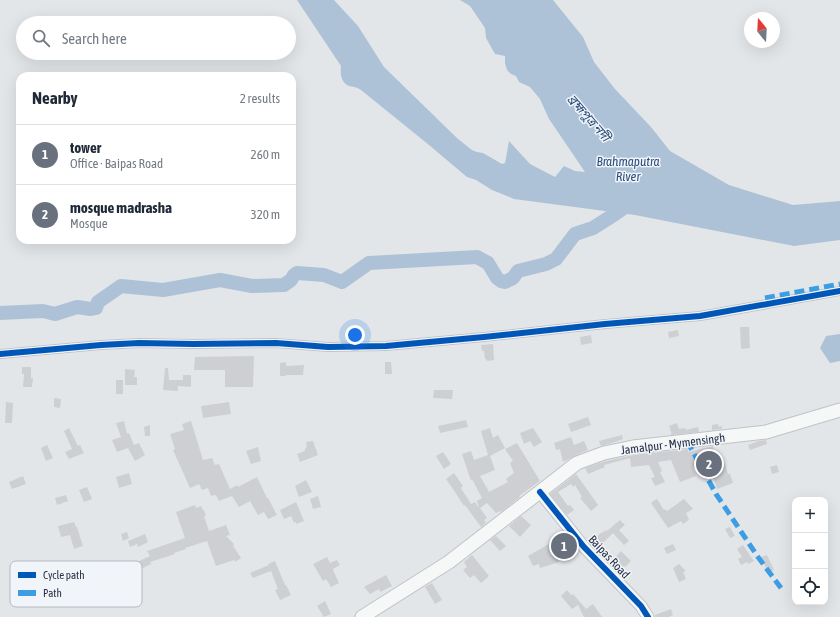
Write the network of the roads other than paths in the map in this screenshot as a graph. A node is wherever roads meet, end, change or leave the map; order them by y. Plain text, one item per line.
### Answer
1 (840, 291) edge
2 (0, 354) edge
3 (840, 410) edge
4 (540, 492) junction
5 (362, 617) edge
6 (648, 617) edge

1 - 2 street
3 - 4 main road, Jamalpur - Mymensingh
4 - 5 main road, Jamalpur - Mymensingh
4 - 6 street, Baipas Road

